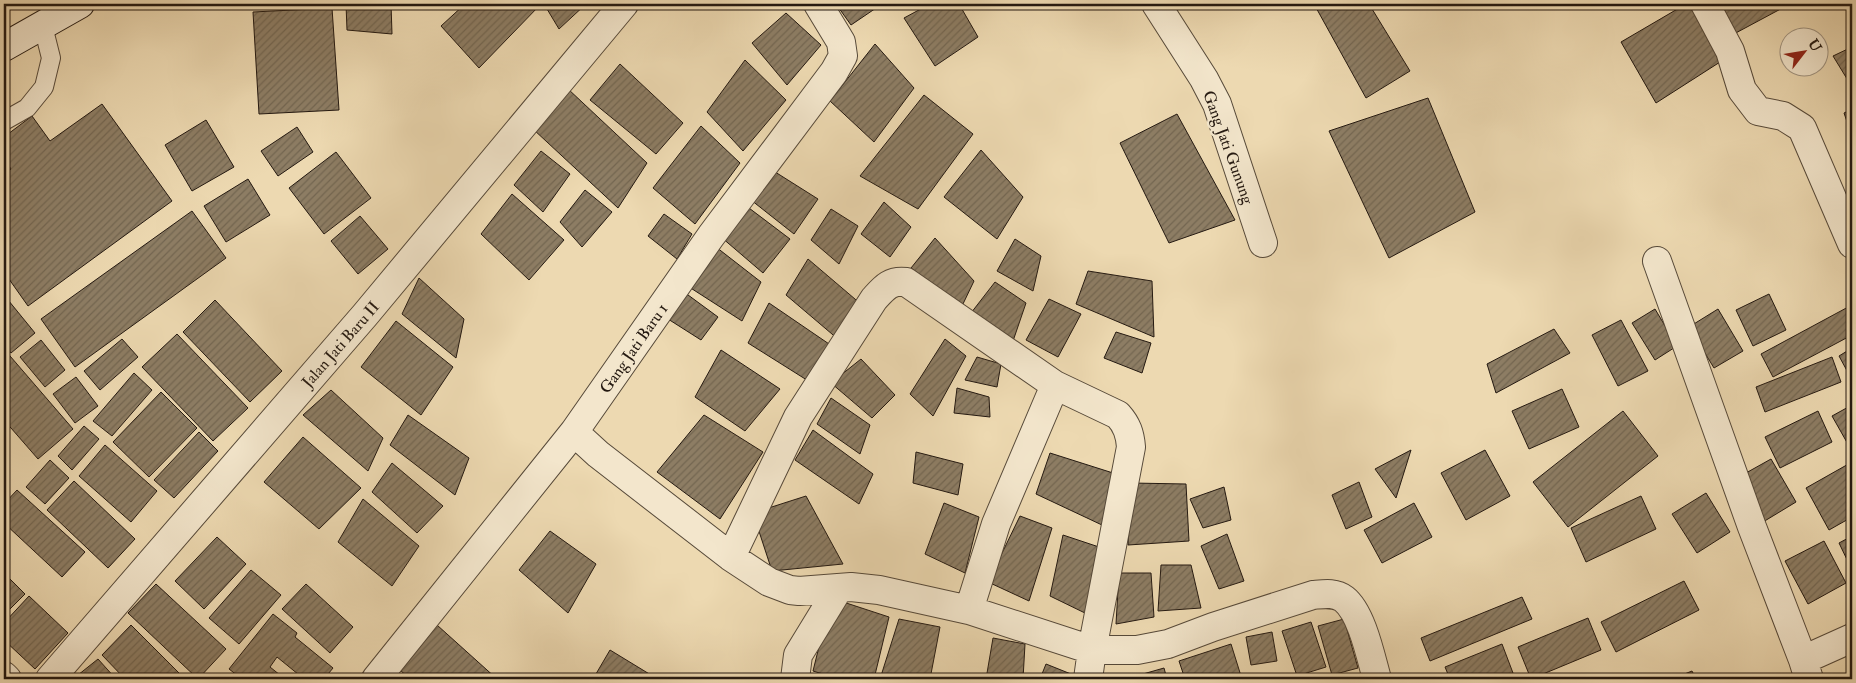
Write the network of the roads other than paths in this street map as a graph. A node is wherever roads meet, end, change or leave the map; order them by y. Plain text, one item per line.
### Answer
1 (78, 4) edge
2 (624, 4) edge
3 (818, 4) edge
4 (1156, 4) edge
5 (1705, 4) edge
6 (45, 24) junction
7 (4, 47) edge
8 (4, 121) edge
9 (1263, 242) dead end
10 (1852, 244) edge
11 (1658, 261) dead end
12 (1055, 385) junction
13 (574, 432) junction
14 (730, 557) junction
15 (839, 588) junction
16 (969, 610) junction
17 (1852, 638) edge
18 (1092, 650) junction
19 (1806, 670) edge
20 (4, 676) edge
21 (7, 679) edge
22 (50, 679) edge
23 (376, 679) edge
24 (795, 679) edge
25 (1088, 679) edge
26 (1377, 679) edge

1 - 6 street
2 - 22 street, Jalan Jati Baru II
3 - 13 street, Gang Jati Baru 1
4 - 9 street, Gang Jati Gunung
5 - 10 street
6 - 7 street
6 - 8 lane
11 - 19 street
12 - 14 street
12 - 16 street
12 - 18 street
13 - 14 street
13 - 23 street, Gang Jati Baru 1
14 - 15 street
15 - 16 street
15 - 24 street
16 - 18 street
17 - 19 street
18 - 25 street
18 - 26 street
20 - 21 street

